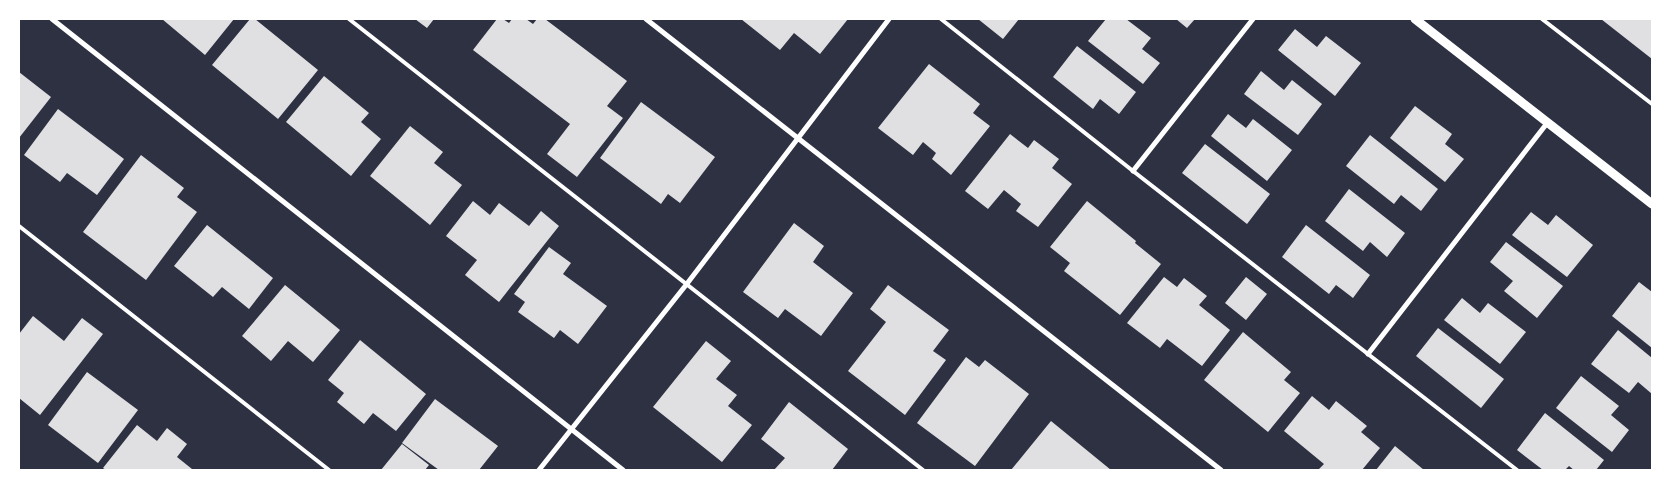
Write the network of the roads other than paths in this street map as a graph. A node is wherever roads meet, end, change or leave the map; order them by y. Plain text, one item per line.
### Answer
1 (52, 19) edge
2 (349, 19) edge
3 (646, 19) edge
4 (889, 19) edge
5 (941, 19) edge
6 (1253, 19) edge
7 (1414, 19) edge
8 (1542, 19) edge
9 (1652, 104) edge
10 (1548, 122) junction
11 (797, 138) junction
12 (1133, 171) junction
13 (1652, 204) edge
14 (19, 226) edge
15 (686, 285) junction
16 (1368, 354) junction
17 (571, 429) junction
18 (329, 470) edge
19 (539, 470) edge
20 (623, 470) edge
21 (924, 470) edge
22 (1221, 470) edge
23 (1517, 470) edge

1 - 17 street
2 - 15 lane
3 - 11 street
4 - 11 street
5 - 12 lane
6 - 12 street
7 - 10 street
8 - 9 lane
10 - 13 street
10 - 16 street
11 - 15 street
11 - 22 street
12 - 16 lane
14 - 18 lane
15 - 17 street
15 - 21 lane
16 - 23 lane
17 - 19 street
17 - 20 street

